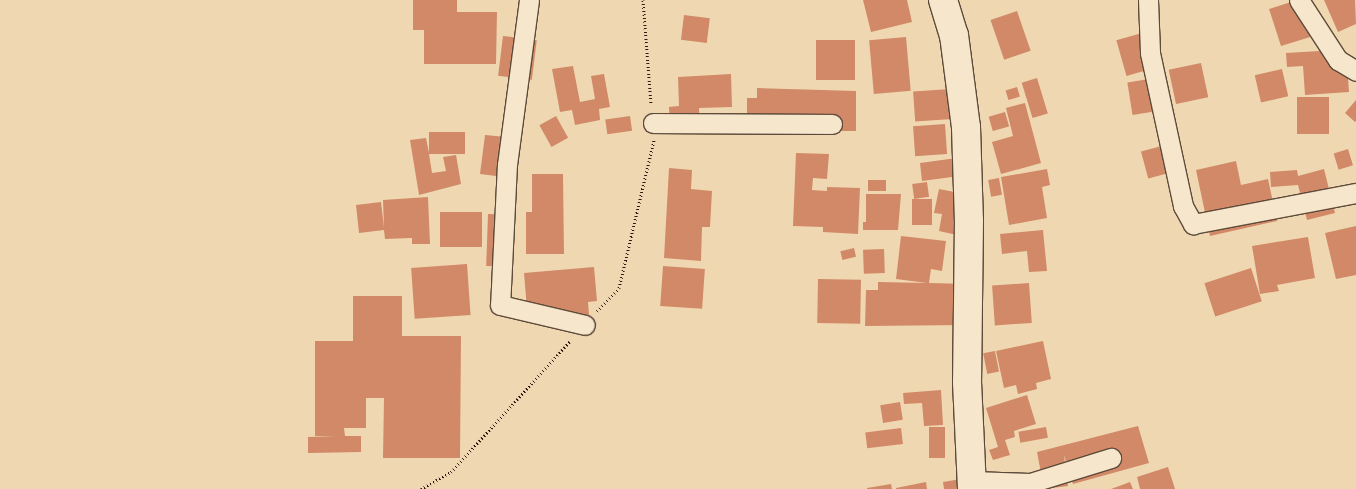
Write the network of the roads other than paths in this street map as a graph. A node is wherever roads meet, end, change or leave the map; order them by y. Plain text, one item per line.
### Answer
1 (529, 0) edge
2 (943, 0) edge
3 (1148, 0) edge
4 (1299, 0) edge
5 (1356, 71) edge
6 (653, 123) road end
7 (832, 124) dead end
8 (1356, 193) edge
9 (585, 325) road end
10 (1111, 458) dead end
11 (972, 485) edge

1 - 9 street
2 - 11 street
3 - 8 street
4 - 5 street
6 - 7 street
10 - 11 street

